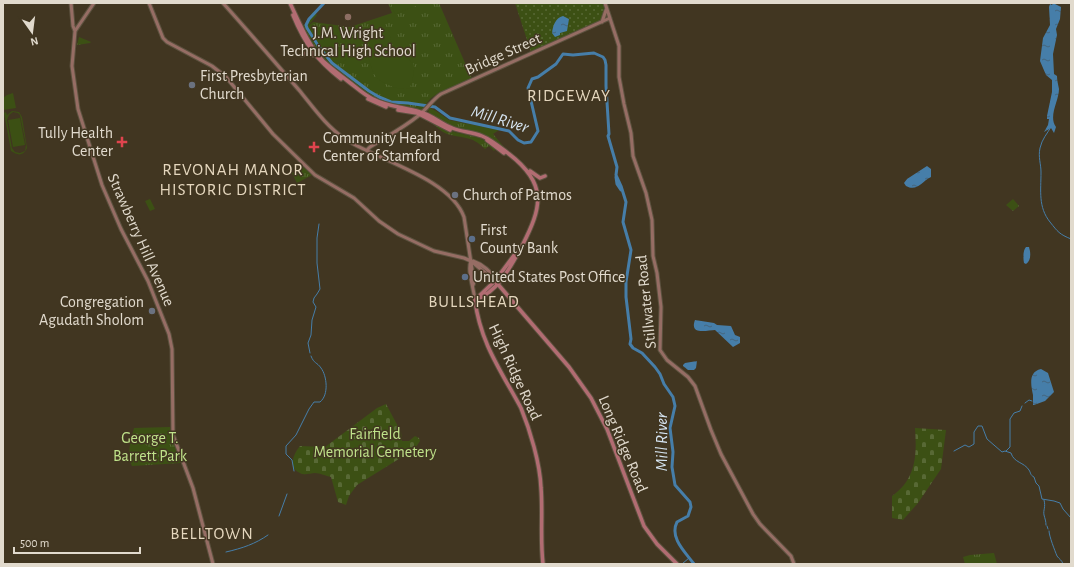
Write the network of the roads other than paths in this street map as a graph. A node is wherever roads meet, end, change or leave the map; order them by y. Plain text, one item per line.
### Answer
1 (71, 3) edge
2 (94, 3) edge
3 (149, 3) edge
4 (224, 3) edge
5 (289, 3) edge
6 (605, 3) edge
7 (607, 8) junction
8 (295, 18) junction
9 (610, 18) junction
10 (602, 22) junction
11 (75, 31) junction
12 (301, 34) junction
13 (330, 70) junction
14 (405, 111) junction
15 (421, 114) junction
16 (412, 120) junction
17 (367, 150) junction
18 (527, 169) junction
19 (546, 176) dead end
20 (535, 185) junction
21 (468, 248) junction
22 (458, 257) junction
23 (464, 258) junction
24 (471, 261) junction
25 (470, 270) junction
26 (496, 282) junction
27 (473, 285) junction
28 (475, 300) junction
29 (213, 564) edge
30 (543, 564) edge
31 (677, 564) edge
32 (794, 564) edge

1 - 11 main road
2 - 11 main road
3 - 22 main road, Long Ridge Road
4 - 17 main road
5 - 8 main road
6 - 7 main road, Stillwater Road
7 - 9 main road, Stillwater Road
7 - 10 main road
8 - 12 main road
8 - 15 main road
9 - 10 main road, Bridge Street
9 - 32 main road, Stillwater Road
10 - 15 main road, Bridge Street
11 - 29 main road, Strawberry Hill Avenue
12 - 13 main road
12 - 13 main road
13 - 14 main road
14 - 15 main road
14 - 16 main road
15 - 16 main road, Bridge Street
15 - 18 main road
15 - 20 main road
16 - 17 main road, Bridge Street
17 - 21 main road
18 - 19 main road
18 - 20 main road
20 - 26 main road
21 - 23 main road
21 - 24 main road
22 - 23 main road, Long Ridge Road
22 - 25 main road
23 - 24 main road, Long Ridge Road
24 - 25 main road, High Ridge Road
24 - 26 main road, Long Ridge Road
24 - 27 main road, High Ridge Road
25 - 27 main road, High Ridge Road
26 - 28 main road
26 - 31 main road, Long Ridge Road
27 - 28 main road, High Ridge Road
28 - 30 main road, High Ridge Road

